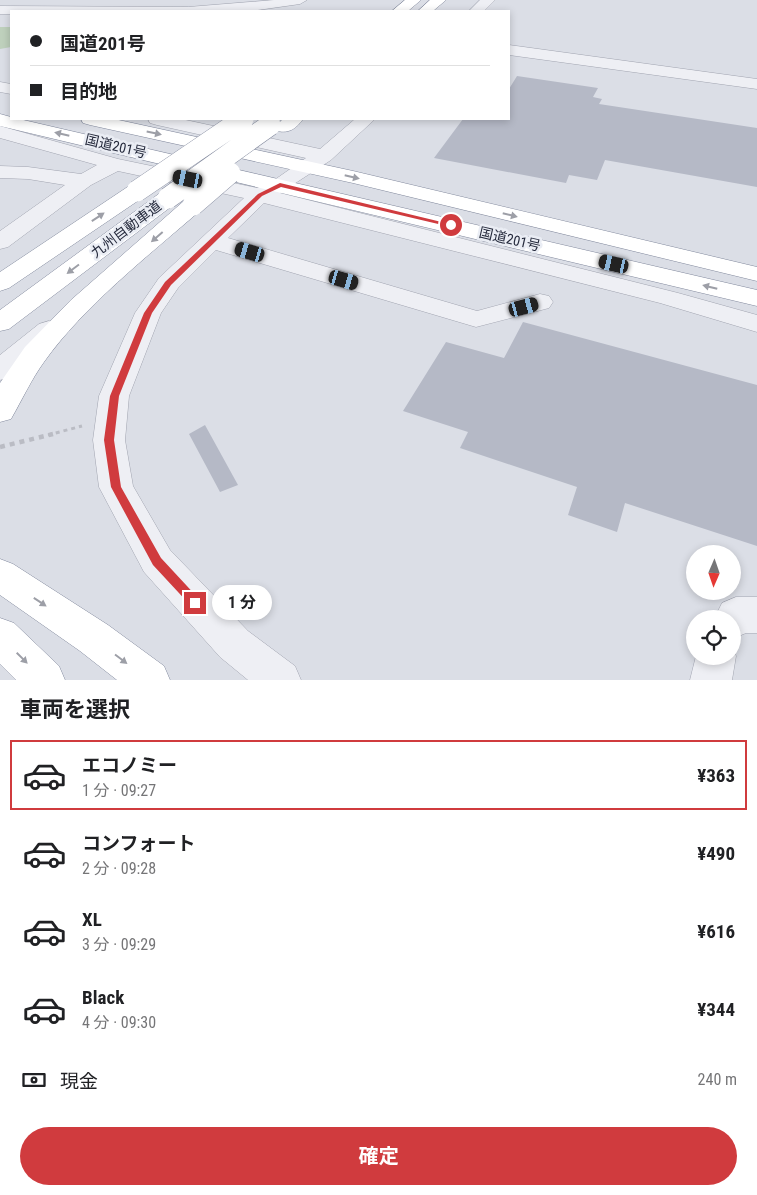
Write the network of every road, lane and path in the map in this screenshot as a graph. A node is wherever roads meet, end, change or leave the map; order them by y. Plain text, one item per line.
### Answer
1 (300, 0) edge
2 (414, 0) edge
3 (439, 0) edge
4 (488, 0) edge
5 (263, 3) edge
6 (230, 4) edge
7 (203, 10) edge
8 (400, 10) edge
9 (426, 10) edge
10 (477, 10) edge
11 (510, 50) edge
12 (757, 84) edge
13 (0, 120) edge
14 (94, 120) edge
15 (171, 120) edge
16 (243, 120) edge
17 (365, 120) edge
18 (282, 122) edge
19 (0, 132) edge
20 (324, 156) junction
21 (115, 164) junction
22 (304, 167) junction
23 (0, 172) edge
24 (84, 181) junction
25 (270, 190) junction
26 (212, 241) junction
27 (0, 242) edge
28 (757, 274) edge
29 (0, 283) edge
30 (757, 298) edge
31 (540, 302) dead end
32 (66, 317) junction
33 (0, 323) edge
34 (757, 324) edge
35 (0, 370) edge
36 (0, 412) edge
37 (112, 420) junction
38 (0, 447) edge
39 (0, 575) edge
40 (741, 615) edge
41 (757, 615) edge
42 (0, 636) edge
43 (714, 665) edge
44 (44, 680) edge
45 (149, 680) edge
46 (280, 680) edge
47 (711, 680) edge

1 - 5 street
2 - 8 highway
3 - 9 highway
4 - 10 street
5 - 6 street
6 - 7 street
11 - 12 street
25 -> 13 highway, 国道201号
14 -> 22 highway, 国道201号
15 - 20 street
29 -> 16 highway, 九州自動車道, bridge
17 - 20 street
18 -> 32 highway, bridge
18 -> 33 highway, 九州自動車道, bridge
19 - 21 street
20 - 22 street
21 - 24 street
21 - 25 street
22 - 25 street
22 -> 28 highway, 国道201号
23 - 24 street
24 - 27 street
25 - 26 street
30 -> 25 highway, 国道201号
25 - 34 street
26 - 31 street
26 - 37 street
32 - 35 street
32 - 36 highway
37 - 38 path
37 - 46 street
39 -> 45 highway
40 - 41 street
42 -> 44 highway
43 - 47 street

